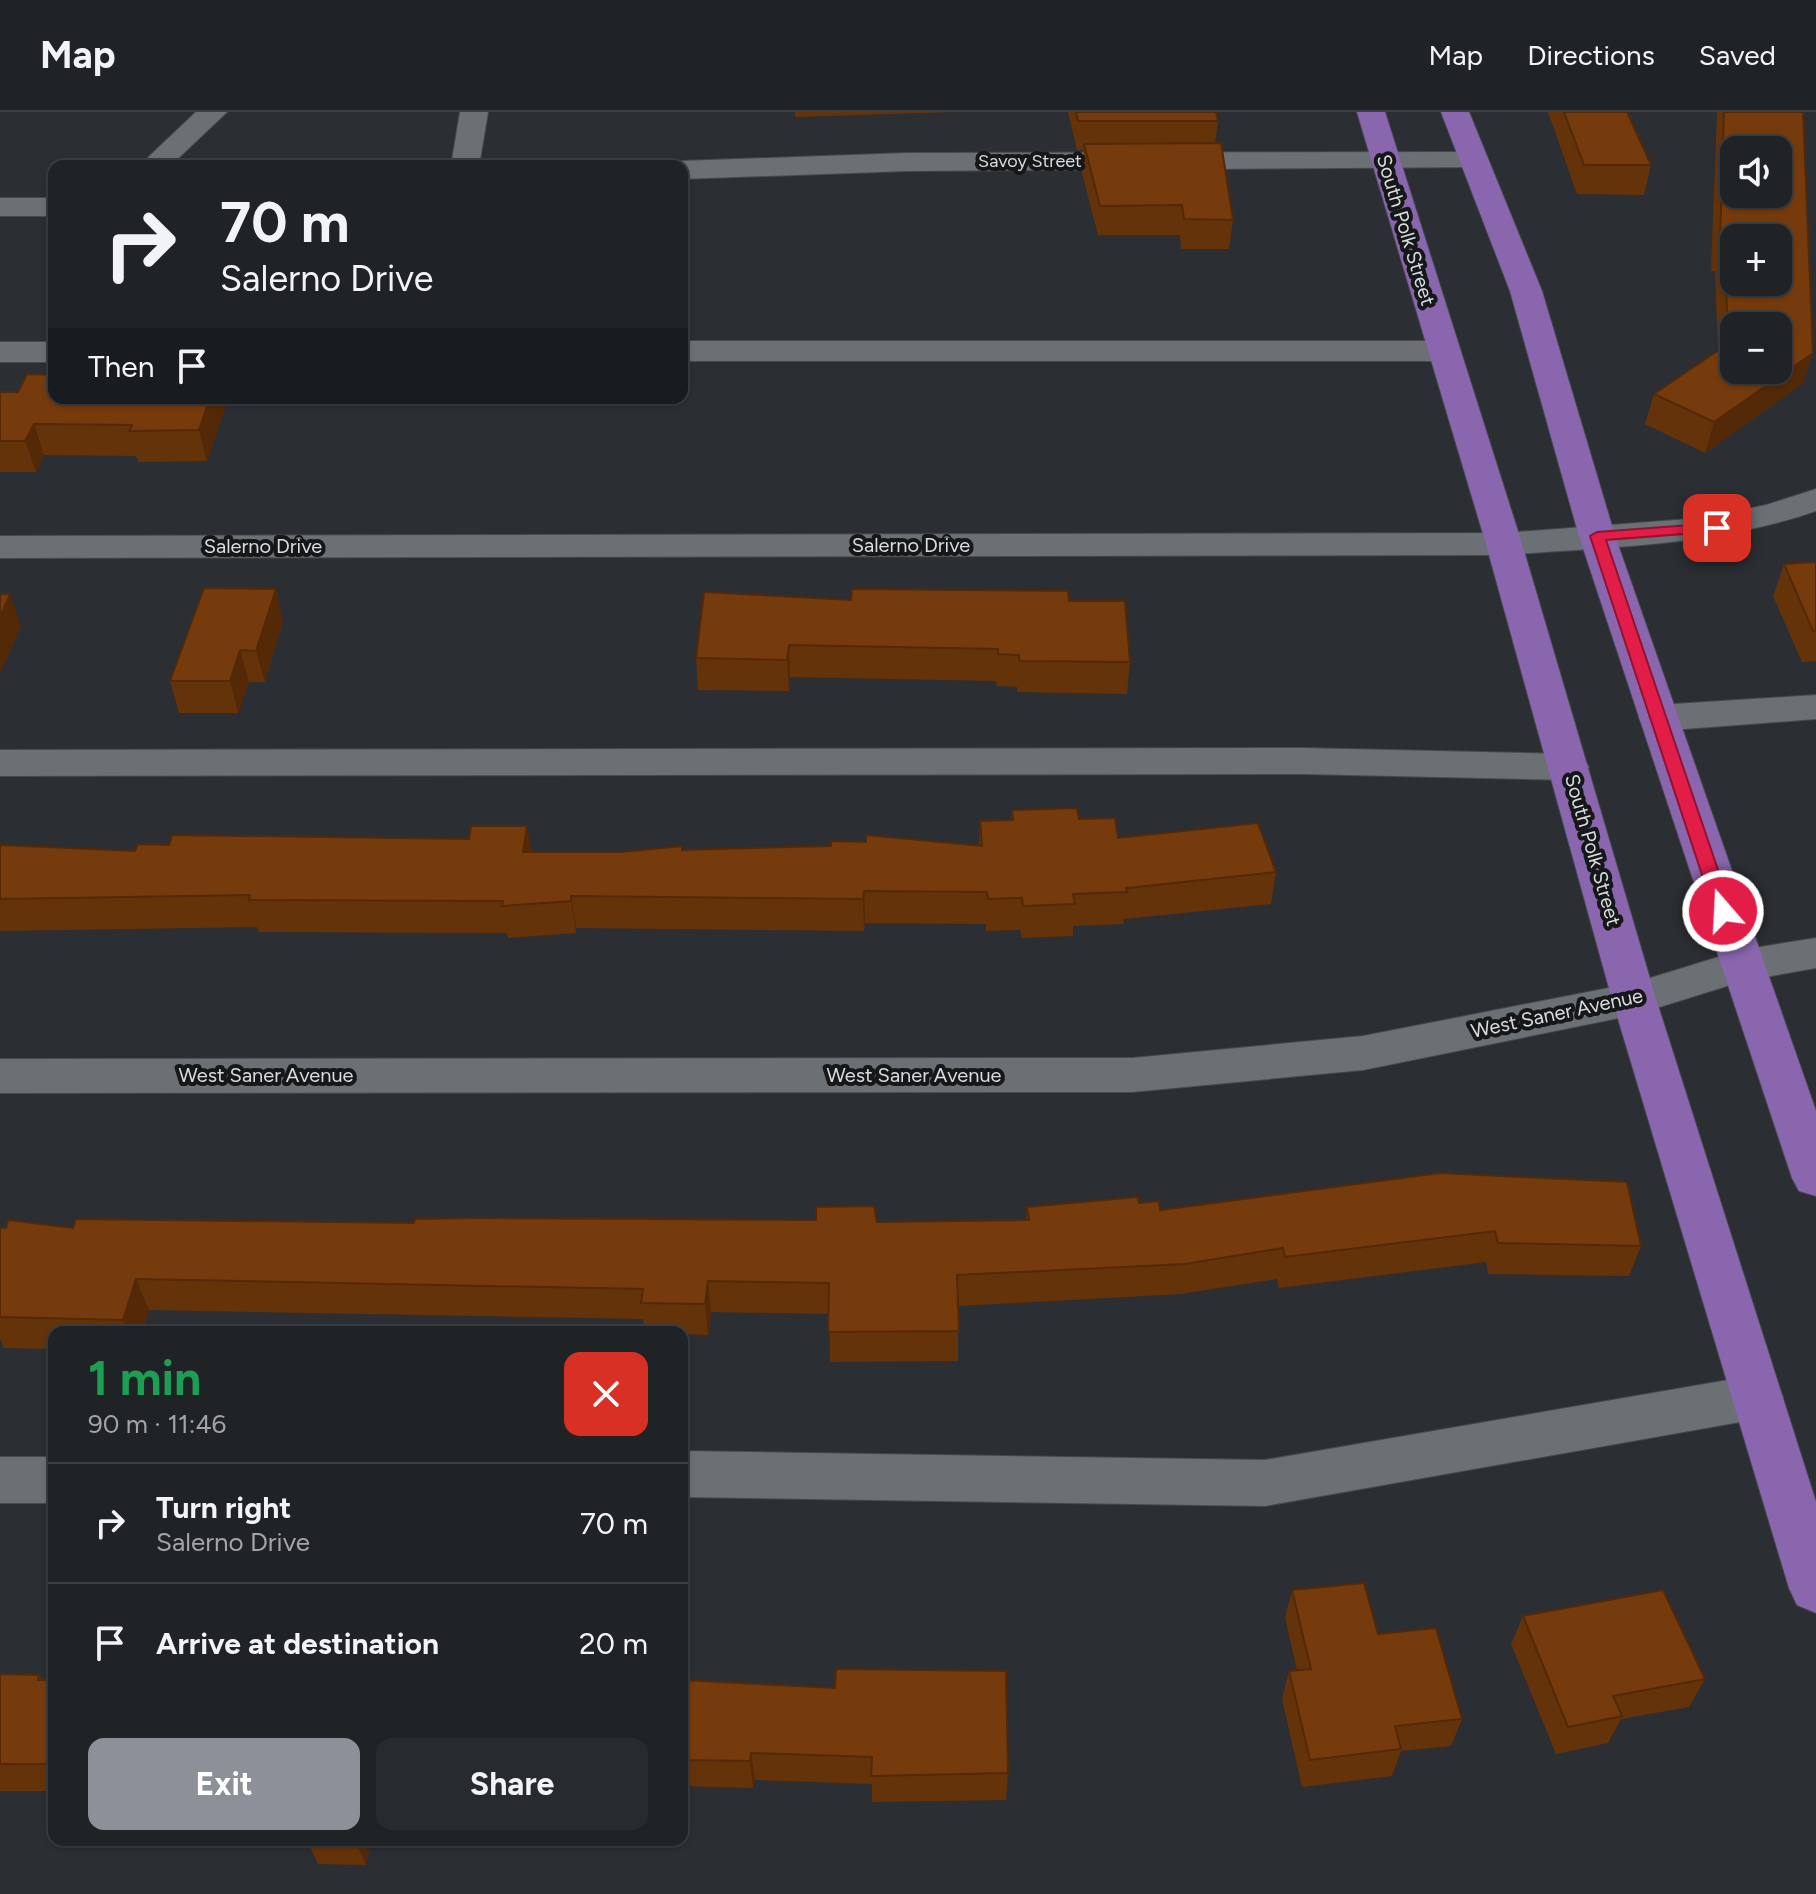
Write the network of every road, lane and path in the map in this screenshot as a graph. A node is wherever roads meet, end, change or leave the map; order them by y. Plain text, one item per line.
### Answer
1 (213, 112) edge
2 (474, 112) edge
3 (1371, 112) edge
4 (1455, 112) edge
5 (160, 160) edge
6 (466, 160) edge
7 (1385, 161) junction
8 (1473, 161) junction
9 (688, 170) edge
10 (0, 207) edge
11 (48, 207) edge
12 (688, 351) edge
13 (1443, 351) junction
14 (0, 352) edge
15 (48, 352) edge
16 (1816, 499) edge
17 (1597, 536) junction
18 (1504, 544) junction
19 (0, 547) edge
20 (1816, 707) edge
21 (1658, 718) junction
22 (0, 763) edge
23 (1569, 767) junction
24 (1816, 953) edge
25 (1741, 966) junction
26 (1634, 999) junction
27 (0, 1076) edge
28 (1816, 1178) edge
29 (1757, 1397) junction
30 (688, 1474) edge
31 (0, 1480) edge
32 (48, 1480) edge
33 (1816, 1588) edge

1 - 5 street
2 - 6 street
3 - 7 main road, South Polk Street
4 - 8 main road
7 - 8 street, Savoy Street
7 - 9 street, Savoy Street
7 - 13 main road, South Polk Street
8 - 17 main road
10 - 11 street
12 - 13 street
13 - 18 main road, South Polk Street
14 - 15 street
16 - 17 street, Salerno Drive
17 - 18 street, Salerno Drive
17 - 21 main road
18 - 19 street, Salerno Drive
18 - 23 main road, South Polk Street
20 - 21 street
21 - 25 main road
22 - 23 street
23 - 26 main road, South Polk Street
24 - 25 street, West Saner Avenue
25 - 26 street, West Saner Avenue
25 - 28 main road
26 - 27 street, West Saner Avenue
26 - 29 main road, South Polk Street
29 - 30 street
29 - 33 main road, South Polk Street
31 - 32 street

